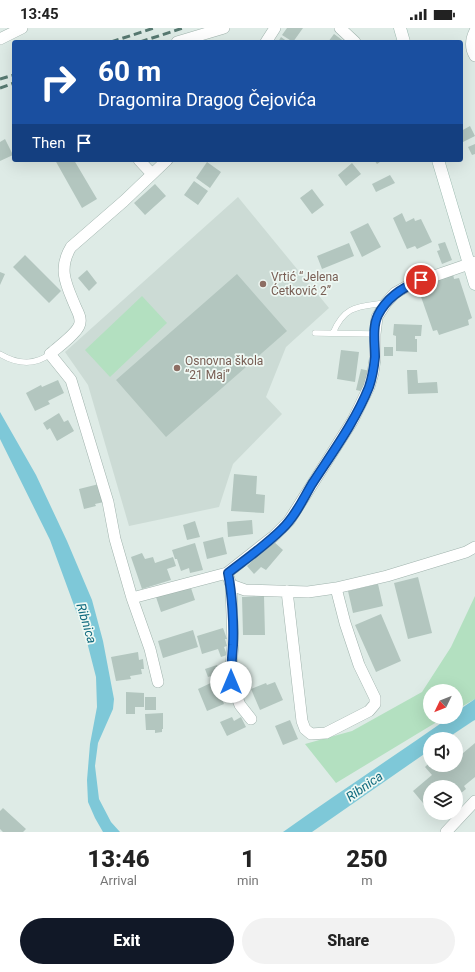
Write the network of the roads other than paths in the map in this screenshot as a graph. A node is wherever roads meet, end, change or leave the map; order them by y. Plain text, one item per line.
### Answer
1 (22, 28) edge
2 (224, 28) edge
3 (275, 28) edge
4 (340, 28) edge
5 (400, 28) edge
6 (475, 31) edge
7 (0, 39) edge
8 (184, 40) edge
9 (267, 40) edge
10 (353, 40) edge
11 (403, 40) edge
12 (475, 56) edge
13 (141, 162) edge
14 (165, 162) edge
15 (439, 162) edge
16 (152, 174) junction
17 (472, 263) edge
18 (475, 284) edge
19 (386, 303) junction
20 (315, 333) dead end
21 (333, 333) junction
22 (374, 334) junction
23 (0, 354) edge
24 (50, 354) junction
25 (475, 547) edge
26 (228, 573) junction
27 (231, 586) junction
28 (336, 588) junction
29 (287, 591) junction
30 (132, 598) junction
31 (158, 682) dead end
32 (251, 719) dead end
33 (475, 801) edge
34 (446, 832) edge

1 - 7 street
2 - 8 street
3 - 9 street
4 - 10 street
5 - 11 main road
6 - 12 street
13 - 16 street
14 - 16 street
15 - 17 main road
16 - 24 street
17 - 18 main road
17 - 19 street
19 - 21 lane
19 - 22 street
20 - 21 lane
21 - 22 lane
22 - 26 street
23 - 24 lane
24 - 30 street
25 - 28 street
26 - 27 street
26 - 30 street
27 - 29 street
27 - 32 street
28 - 29 street
28 - 29 street
30 - 31 street
33 - 34 street

